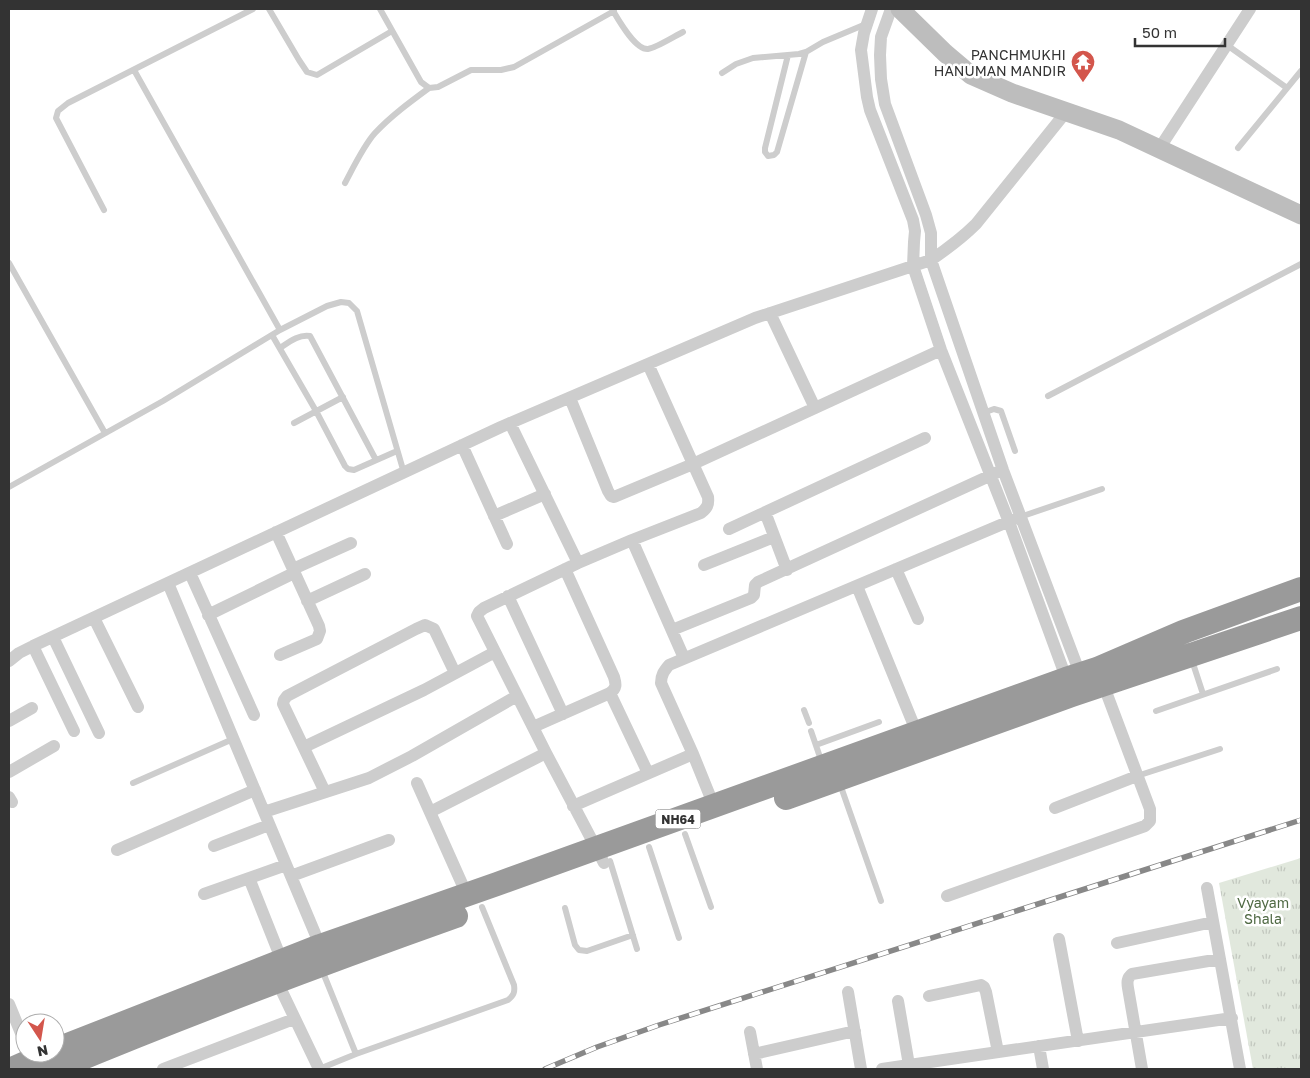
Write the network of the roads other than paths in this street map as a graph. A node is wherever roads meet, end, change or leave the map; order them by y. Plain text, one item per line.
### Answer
1 (253, 9) edge
2 (270, 9) edge
3 (380, 9) edge
4 (872, 9) edge
5 (891, 9) edge
6 (900, 9) edge
7 (1250, 9) edge
8 (613, 10) edge
9 (867, 23) junction
10 (392, 31) junction
11 (684, 32) dead end
12 (1227, 46) junction
13 (806, 52) junction
14 (788, 55) junction
15 (134, 70) junction
16 (1301, 71) edge
17 (722, 73) dead end
18 (429, 88) junction
19 (1287, 88) junction
20 (1066, 112) junction
21 (1238, 148) dead end
22 (1159, 149) junction
23 (345, 183) dead end
24 (104, 210) dead end
25 (1301, 215) edge
26 (931, 260) junction
27 (9, 263) edge
28 (1301, 264) edge
29 (913, 266) junction
30 (770, 313) junction
31 (280, 330) junction
32 (272, 335) junction
33 (280, 348) junction
34 (941, 350) junction
35 (648, 364) junction
36 (343, 396) junction
37 (1048, 396) dead end
38 (570, 398) junction
39 (815, 408) junction
40 (316, 411) junction
41 (983, 413) junction
42 (294, 423) dead end
43 (510, 423) junction
44 (105, 433) junction
45 (925, 438) dead end
46 (462, 445) junction
47 (397, 451) junction
48 (1015, 451) dead end
49 (376, 460) junction
50 (693, 464) junction
51 (997, 472) junction
52 (404, 473) junction
53 (9, 487) edge
54 (1102, 489) dead end
55 (545, 494) junction
56 (765, 512) junction
57 (494, 516) junction
58 (1015, 519) junction
59 (728, 529) dead end
60 (276, 532) junction
61 (774, 537) junction
62 (632, 540) junction
63 (352, 543) dead end
64 (507, 544) dead end
65 (578, 563) junction
66 (704, 565) dead end
67 (565, 569) junction
68 (896, 569) junction
69 (787, 570) junction
70 (293, 571) junction
71 (190, 573) junction
72 (365, 574) dead end
73 (168, 583) junction
74 (857, 586) junction
75 (1301, 589) edge
76 (508, 596) junction
77 (307, 601) junction
78 (1301, 602) edge
79 (208, 615) junction
80 (94, 618) junction
81 (1301, 618) edge
82 (918, 619) dead end
83 (672, 630) junction
84 (1183, 632) junction
85 (53, 637) junction
86 (33, 646) junction
87 (495, 652) junction
88 (1190, 655) junction
89 (280, 656) dead end
90 (684, 658) junction
91 (9, 661) edge
92 (1277, 668) dead end
93 (455, 673) junction
94 (1084, 682) junction
95 (610, 693) junction
96 (1204, 694) junction
97 (517, 696) junction
98 (138, 707) dead end
99 (32, 708) dead end
100 (804, 710) dead end
101 (1156, 711) dead end
102 (563, 714) junction
103 (254, 715) dead end
104 (9, 721) edge
105 (879, 722) dead end
106 (809, 723) dead end
107 (533, 727) junction
108 (74, 731) dead end
109 (811, 731) dead end
110 (99, 733) dead end
111 (918, 733) junction
112 (233, 739) junction
113 (816, 745) junction
114 (54, 746) dead end
115 (304, 747) junction
116 (1220, 750) dead end
117 (546, 753) junction
118 (693, 754) junction
119 (832, 770) junction
120 (9, 772) edge
121 (648, 773) junction
122 (1137, 776) junction
123 (133, 783) dead end
124 (417, 783) dead end
125 (255, 790) junction
126 (325, 792) junction
127 (574, 806) junction
128 (714, 806) junction
129 (1055, 808) dead end
130 (264, 812) junction
131 (430, 812) junction
132 (269, 825) junction
133 (685, 834) junction
134 (389, 840) dead end
135 (214, 846) dead end
136 (649, 847) junction
137 (117, 850) dead end
138 (603, 858) junction
139 (289, 871) junction
140 (249, 878) junction
141 (1207, 888) dead end
142 (204, 894) dead end
143 (947, 896) dead end
144 (475, 901) junction
145 (881, 901) dead end
146 (711, 907) dead end
147 (565, 908) dead end
148 (1214, 922) junction
149 (633, 935) junction
150 (680, 938) dead end
151 (1059, 939) dead end
152 (1117, 943) dead end
153 (637, 950) dead end
154 (322, 958) junction
155 (1220, 959) junction
156 (276, 969) junction
157 (848, 992) dead end
158 (929, 996) dead end
159 (898, 1001) dead end
160 (9, 1004) edge
161 (1232, 1018) junction
162 (294, 1019) junction
163 (15, 1020) edge
164 (854, 1031) junction
165 (750, 1032) dead end
166 (1136, 1032) junction
167 (118, 1034) junction
168 (1078, 1040) junction
169 (1040, 1046) junction
170 (65, 1047) edge
171 (998, 1052) junction
172 (356, 1054) junction
173 (754, 1054) junction
174 (909, 1065) junction
175 (937, 1065) edge
176 (56, 1069) edge
177 (163, 1069) edge
178 (319, 1069) edge
179 (757, 1069) edge
180 (861, 1069) edge
181 (882, 1069) edge
182 (887, 1069) edge
183 (1043, 1069) edge
184 (1142, 1069) edge
185 (1240, 1069) edge

1 - 15 lane
2 - 10 lane
3 - 10 lane
4 - 9 street
5 - 26 street
6 - 20 street
7 - 12 street
8 - 11 lane
8 - 18 lane
9 - 13 lane
9 - 29 street
10 - 18 lane
12 - 19 lane
12 - 22 street
13 - 14 lane
13 - 14 lane
14 - 17 lane
15 - 24 lane
15 - 31 lane
16 - 19 lane
18 - 23 lane
19 - 21 lane
20 - 22 street
20 - 26 street
22 - 25 street
26 - 29 street
26 - 41 street
27 - 44 lane
28 - 37 lane
29 - 30 street
29 - 34 street
30 - 35 street
30 - 39 street
31 - 32 lane
31 - 47 lane
32 - 33 lane
32 - 44 lane
33 - 36 lane
33 - 40 lane
34 - 39 street
34 - 51 street
35 - 38 street
35 - 50 street
36 - 40 lane
36 - 49 lane
38 - 43 street
38 - 50 street
39 - 50 street
40 - 42 lane
40 - 49 lane
41 - 48 lane
41 - 51 street
43 - 46 street
43 - 55 street
44 - 53 lane
45 - 56 street
46 - 52 street
46 - 57 street
47 - 49 lane
47 - 52 lane
50 - 62 street
51 - 58 street
51 - 69 street
52 - 60 street
54 - 58 lane
55 - 57 street
55 - 65 street
56 - 59 street
56 - 61 street
57 - 64 street
58 - 68 street
58 - 94 street
60 - 70 street
60 - 71 street
61 - 66 street
61 - 69 street
62 - 65 street
62 - 83 street
63 - 70 street
65 - 67 street
67 - 76 street
67 - 95 street
68 - 74 street
68 - 82 street
69 - 83 street
70 - 77 street
70 - 79 street
71 - 73 street
71 - 79 street
72 - 77 street
73 - 80 street
73 - 112 street
74 - 90 street
74 - 111 street
75 - 84 highway, NH64
76 - 87 street
76 - 102 street
77 - 89 street
78 - 88 highway
79 - 103 street
80 - 85 street
80 - 98 street
81 - 88 highway, NH64
83 - 90 street
84 - 88 lane
84 - 94 highway, NH64
85 - 86 street
85 - 110 street
86 - 91 street
86 - 108 street
87 - 93 street
87 - 97 street
88 - 94 highway, NH64
88 - 96 lane
90 - 118 street
92 - 96 lane
93 - 115 street
93 - 115 street
94 - 111 highway, NH64
94 - 119 highway, NH64
94 - 122 street
95 - 102 street
95 - 121 street
96 - 101 lane
97 - 107 street
97 - 126 street
99 - 104 street
100 - 106 lane
102 - 107 street
105 - 113 lane
107 - 117 street
109 - 113 lane
111 - 119 highway, NH64
112 - 123 lane
112 - 125 street
113 - 119 lane
114 - 120 street
115 - 126 street
116 - 122 lane
117 - 127 street
117 - 131 street
118 - 121 street
118 - 128 street
119 - 128 highway, NH64
119 - 133 highway, NH64
119 - 145 lane
121 - 127 street
122 - 129 street
122 - 143 street
124 - 131 street
125 - 130 street
125 - 137 street
126 - 130 street
127 - 138 street
128 - 138 highway, NH64
130 - 132 street
131 - 144 street
132 - 135 street
132 - 139 street
133 - 136 highway, NH64
133 - 146 lane
134 - 139 street
136 - 138 highway, NH64
136 - 150 lane
138 - 144 highway, NH64
138 - 149 lane
139 - 140 street
139 - 154 street
140 - 142 street
140 - 156 street
141 - 148 street
144 - 154 highway, NH64
144 - 172 lane
147 - 149 lane
148 - 152 street
148 - 155 street
149 - 153 lane
151 - 168 street
154 - 156 highway, NH64
154 - 172 lane
155 - 161 street
155 - 166 street
156 - 162 street
156 - 167 highway, NH64
157 - 164 street
158 - 171 street
159 - 174 street
160 - 163 street
161 - 166 street
161 - 185 street
162 - 177 street
162 - 178 street
164 - 173 street
164 - 180 street
165 - 173 street
166 - 168 street
166 - 184 street
167 - 170 highway, NH64
167 - 176 highway, NH64
168 - 169 street
169 - 171 street
169 - 183 street
171 - 175 street
172 - 178 lane
173 - 179 street
174 - 175 street
174 - 182 street
181 - 182 street

